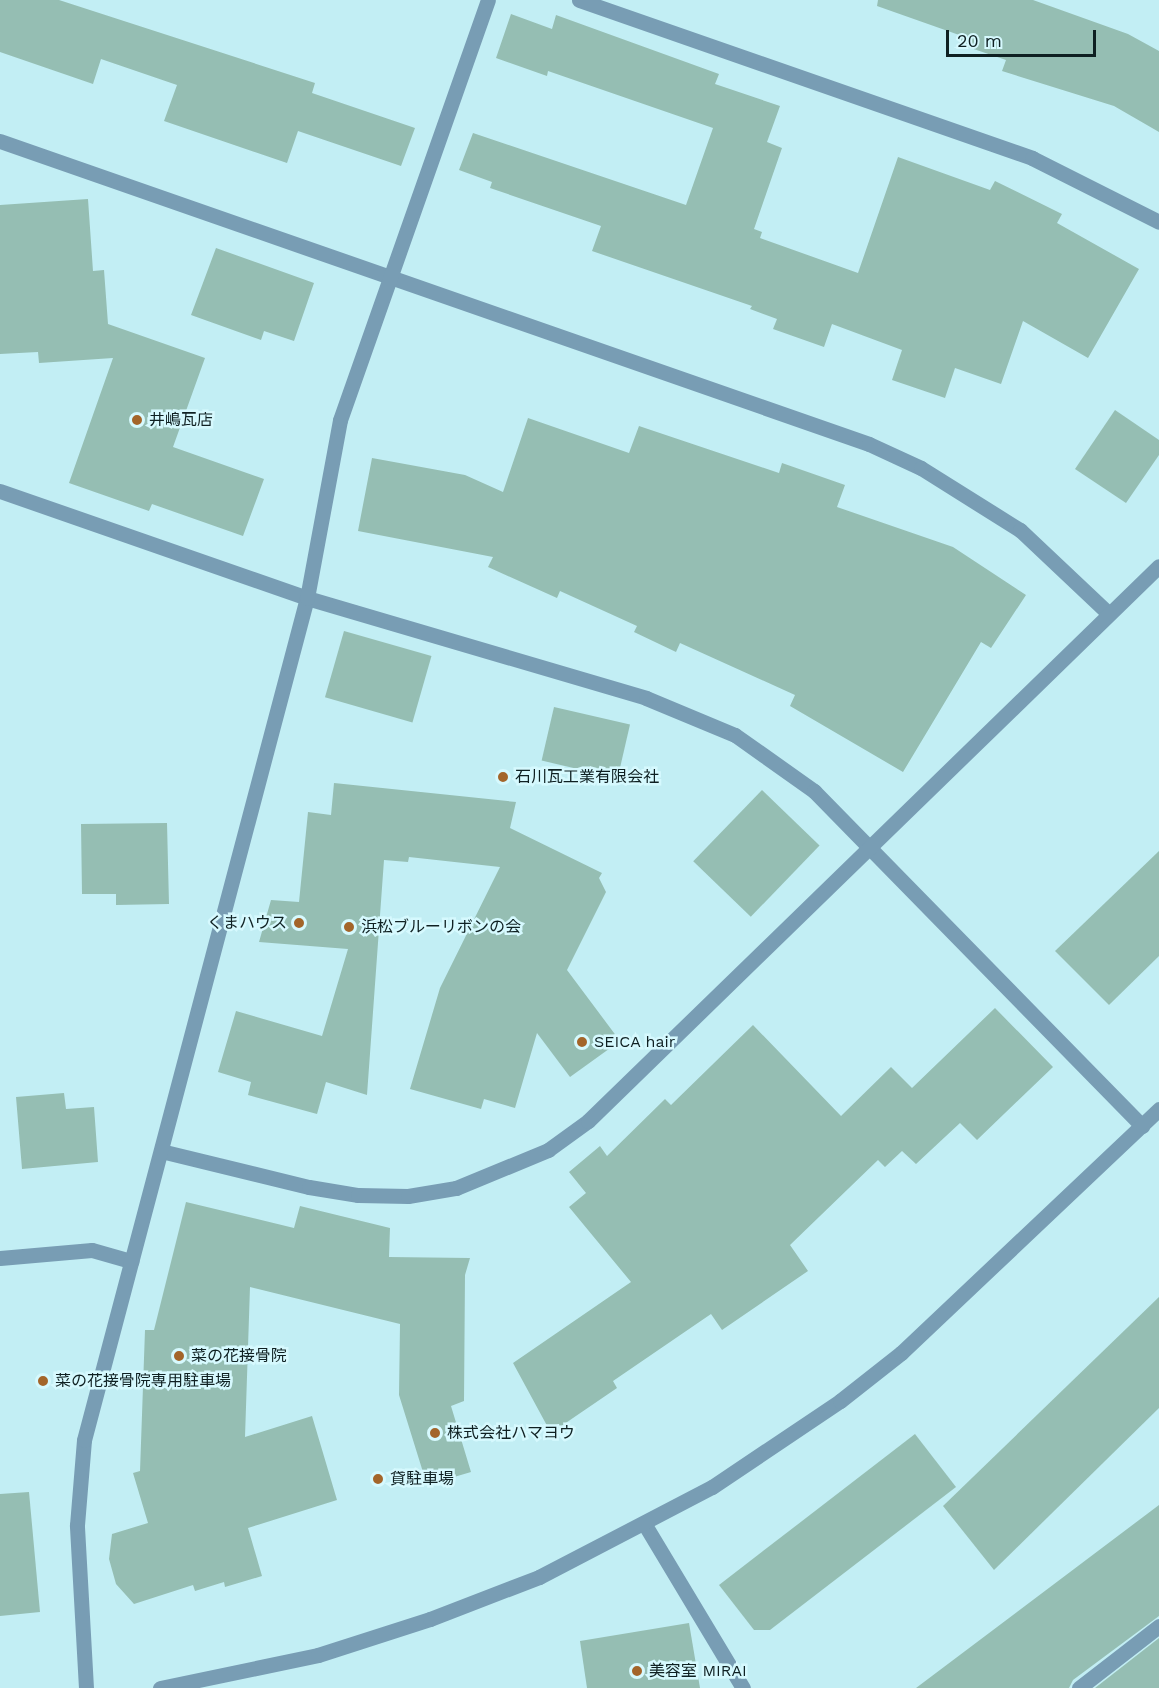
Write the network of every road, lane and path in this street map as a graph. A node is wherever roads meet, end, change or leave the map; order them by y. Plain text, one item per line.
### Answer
1 (488, 0) edge
2 (579, 0) edge
3 (0, 141) edge
4 (1159, 222) edge
5 (390, 277) junction
6 (0, 490) edge
7 (1159, 566) edge
8 (307, 598) junction
9 (1109, 614) junction
10 (870, 848) junction
11 (1159, 1109) edge
12 (1142, 1126) junction
13 (161, 1151) junction
14 (0, 1258) edge
15 (131, 1261) junction
16 (645, 1525) junction
17 (1159, 1626) edge
18 (86, 1688) edge
19 (160, 1688) edge
20 (743, 1688) edge
21 (1079, 1688) edge

1 - 5 street
2 - 4 street
3 - 5 street
5 - 8 street
5 - 9 street
6 - 8 street
7 - 9 street
8 - 10 street
8 - 13 street
9 - 10 street
10 - 12 street
10 - 13 street
11 - 12 street
12 - 16 street
13 - 15 street
14 - 15 street
15 - 18 street
16 - 19 street
16 - 20 street
17 - 21 street

